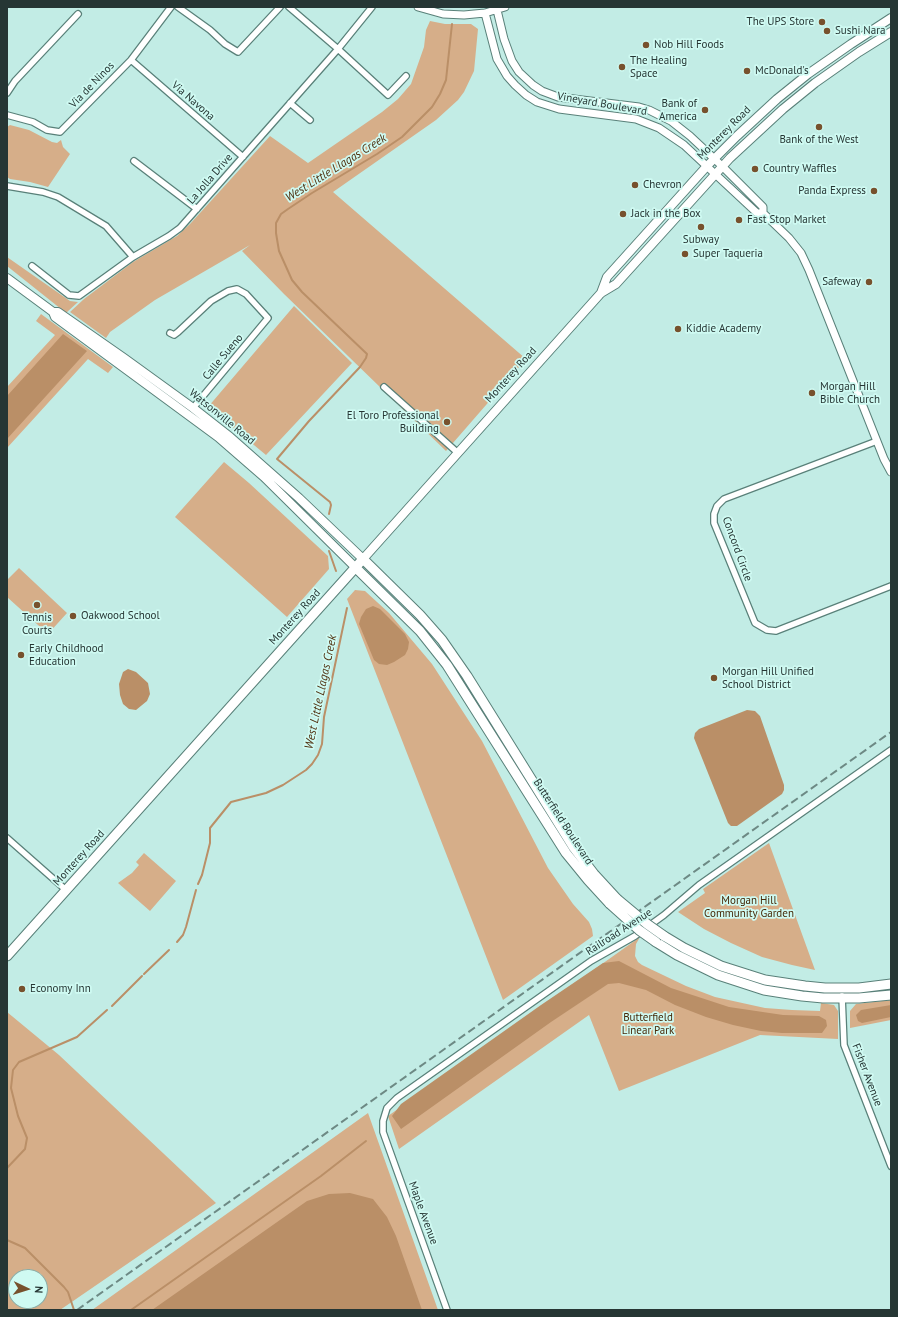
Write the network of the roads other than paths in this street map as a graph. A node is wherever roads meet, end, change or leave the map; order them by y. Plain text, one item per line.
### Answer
1 (171, 7) edge
2 (178, 7) edge
3 (280, 7) edge
4 (289, 7) edge
5 (372, 7) edge
6 (418, 7) edge
7 (505, 7) edge
8 (497, 10) junction
9 (485, 13) junction
10 (78, 14) dead end
11 (891, 18) edge
12 (891, 32) edge
13 (338, 49) junction
14 (131, 60) junction
15 (406, 76) dead end
16 (7, 92) edge
17 (290, 103) junction
18 (7, 115) edge
19 (310, 120) dead end
20 (243, 157) junction
21 (715, 159) junction
22 (134, 161) dead end
23 (707, 166) junction
24 (722, 166) junction
25 (716, 174) junction
26 (7, 186) edge
27 (197, 209) junction
28 (762, 213) junction
29 (133, 256) junction
30 (32, 266) dead end
31 (7, 278) edge
32 (601, 293) junction
33 (170, 333) dead end
34 (93, 341) junction
35 (384, 387) dead end
36 (193, 408) junction
37 (877, 441) junction
38 (458, 453) junction
39 (891, 472) edge
40 (363, 559) junction
41 (356, 568) junction
42 (891, 586) edge
43 (891, 750) edge
44 (7, 838) edge
45 (66, 890) junction
46 (613, 902) junction
47 (7, 956) edge
48 (891, 984) edge
49 (842, 988) junction
50 (891, 994) edge
51 (842, 999) junction
52 (383, 1121) joint
53 (891, 1166) edge
54 (447, 1310) edge

1 - 14 street, Via de Ninos
2 - 3 street
4 - 13 street
5 - 13 street, La Jolla Drive
6 - 9 street
7 - 8 street
8 - 9 street
8 - 21 street, Vineyard Boulevard
9 - 23 street, Vineyard Boulevard
10 - 16 street
11 - 21 main road, Monterey Road
12 - 24 main road, Monterey Road
13 - 15 street
13 - 17 street, La Jolla Drive
14 - 18 street, Via de Ninos
14 - 20 street, Via Navona
17 - 19 street
17 - 20 street, La Jolla Drive
20 - 27 street, La Jolla Drive
21 - 23 main road, Monterey Road
21 - 24 street, Vineyard Boulevard
22 - 27 street
23 - 25 street, Vineyard Boulevard
23 - 32 main road, Monterey Road
24 - 25 main road, Monterey Road
24 - 28 street, Vineyard Boulevard
25 - 28 street, Vineyard Boulevard
25 - 32 main road, Monterey Road
26 - 29 street
27 - 29 street, La Jolla Drive
28 - 37 street, Vineyard Boulevard
29 - 30 street, La Jolla Drive
31 - 34 main road, Watsonville Road
32 - 38 main road, Monterey Road
33 - 36 street, Calle Sueno
34 - 36 main road, Watsonville Road
34 - 41 main road, Watsonville Road
35 - 38 street
36 - 40 main road, Watsonville Road
37 - 39 street, Vineyard Boulevard
37 - 42 street, Concord Circle
38 - 40 main road, Monterey Road
40 - 41 main road, Monterey Road
40 - 46 main road, Butterfield Boulevard
41 - 45 main road, Monterey Road
41 - 46 main road, Butterfield Boulevard
43 - 52 street, Railroad Avenue
44 - 45 street
45 - 47 main road, Monterey Road
46 - 49 main road, Butterfield Boulevard, bridge
46 - 51 main road, Butterfield Boulevard, bridge
48 - 49 main road, Butterfield Boulevard
49 - 51 street, Fisher Avenue
50 - 51 main road, Butterfield Boulevard
51 - 53 street, Fisher Avenue
52 - 54 street, Maple Avenue

